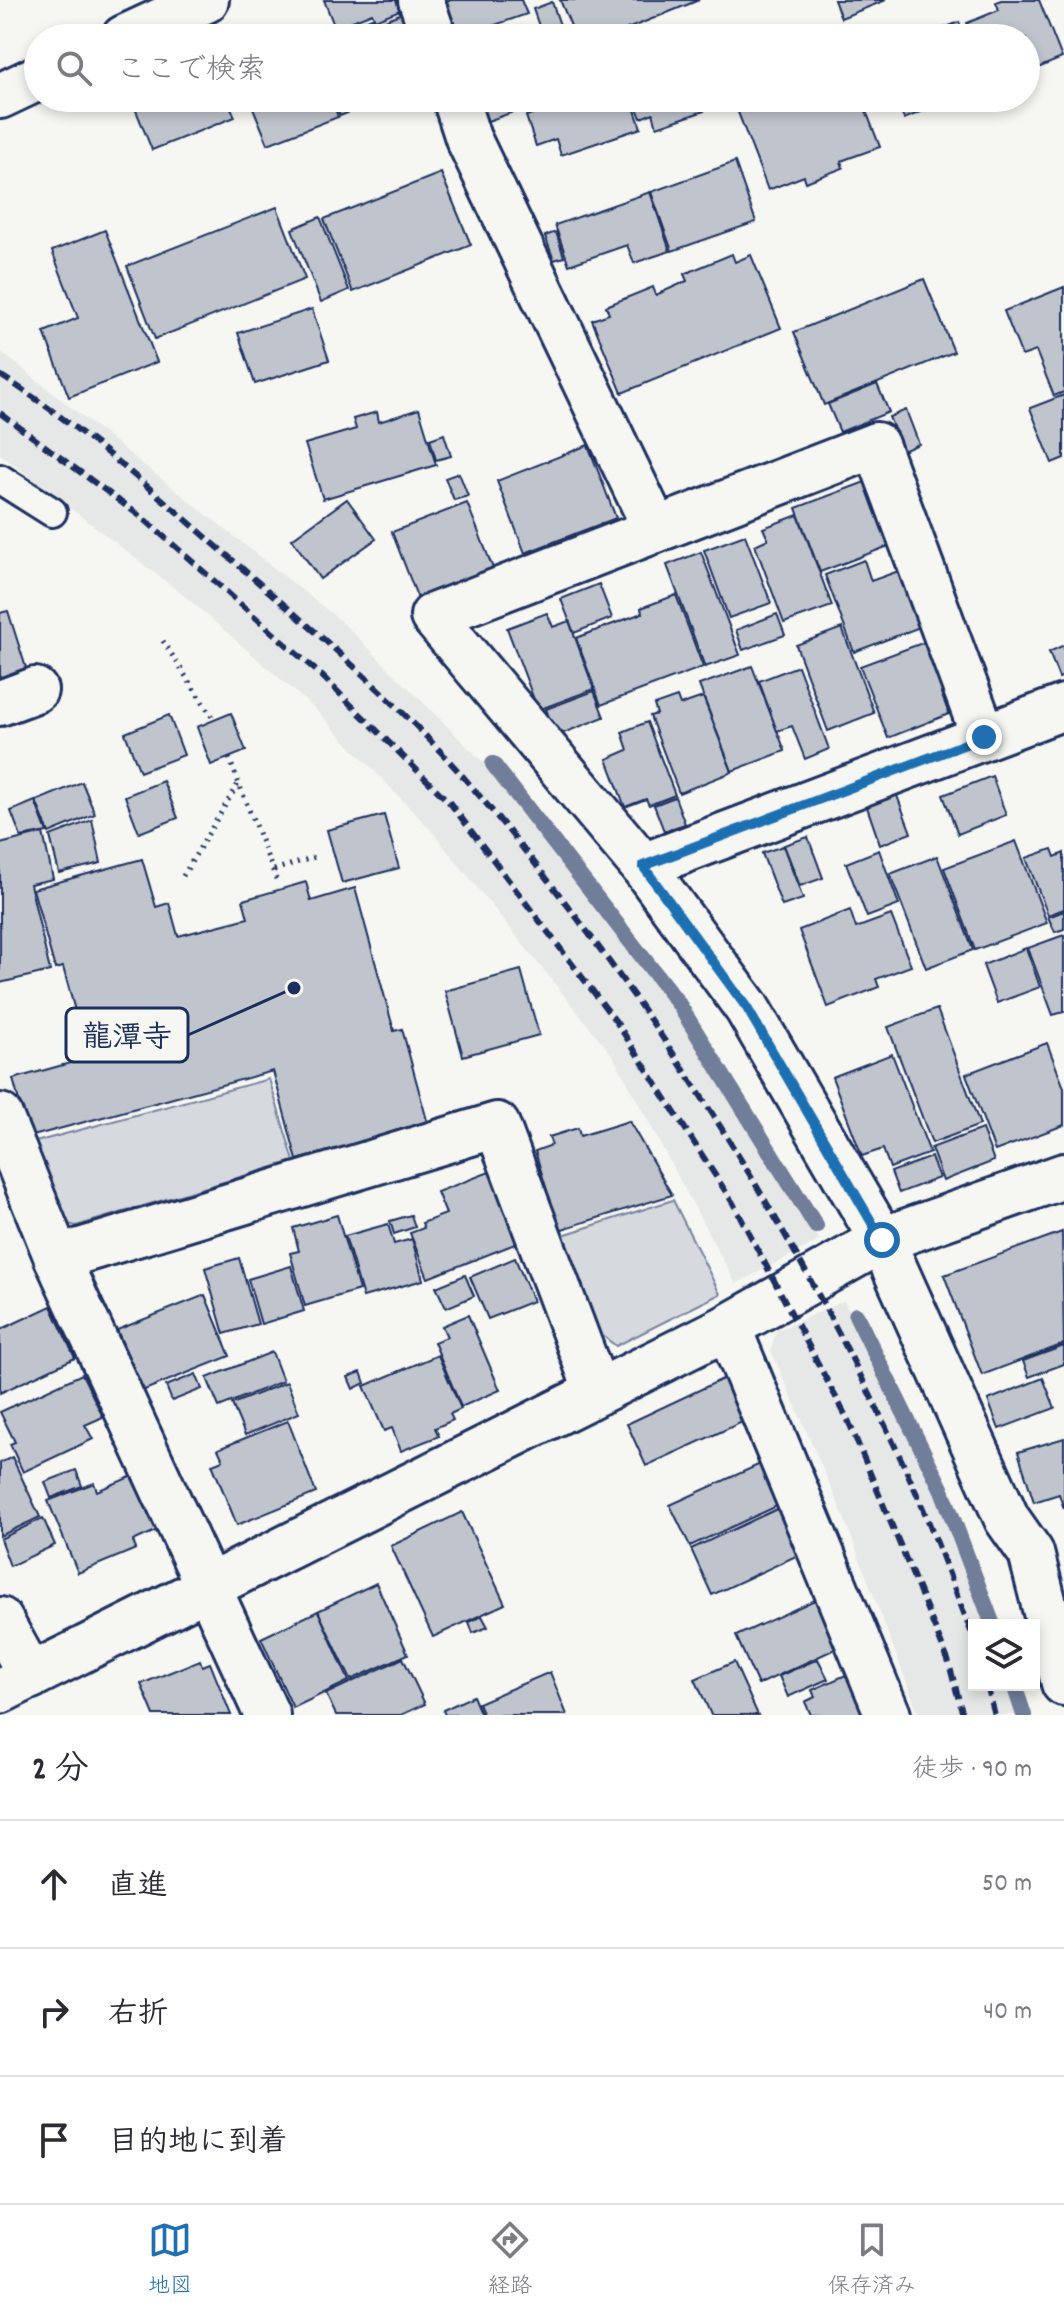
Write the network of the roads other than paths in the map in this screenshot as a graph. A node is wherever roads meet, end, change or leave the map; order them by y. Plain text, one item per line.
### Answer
1 (206, 0) edge
2 (421, 0) edge
3 (154, 24) edge
4 (429, 24) edge
5 (24, 85) edge
6 (0, 96) edge
7 (460, 112) edge
8 (0, 479) edge
9 (52, 512) dead end
10 (656, 530) junction
11 (1064, 707) edge
12 (984, 737) junction
13 (643, 866) junction
14 (0, 1116) edge
15 (1064, 1176) edge
16 (882, 1240) junction
17 (57, 1258) junction
18 (728, 1327) junction
19 (597, 1392) junction
20 (1047, 1547) edge
21 (209, 1584) junction
22 (0, 1620) edge
23 (15, 1683) edge
24 (1064, 1683) edge
25 (267, 1715) edge
26 (888, 1715) edge

1 - 3 street
2 - 4 street
5 - 6 street
7 - 10 street
8 - 9 lane
10 - 12 street
10 - 13 street
11 - 12 street
12 - 13 street
13 - 16 street
14 - 17 street
15 - 16 street
16 - 18 street
16 - 20 street
17 - 19 street
17 - 21 street
18 - 19 street
18 - 26 street
19 - 21 street
20 - 24 street
21 - 23 street
21 - 25 street
22 - 23 street

